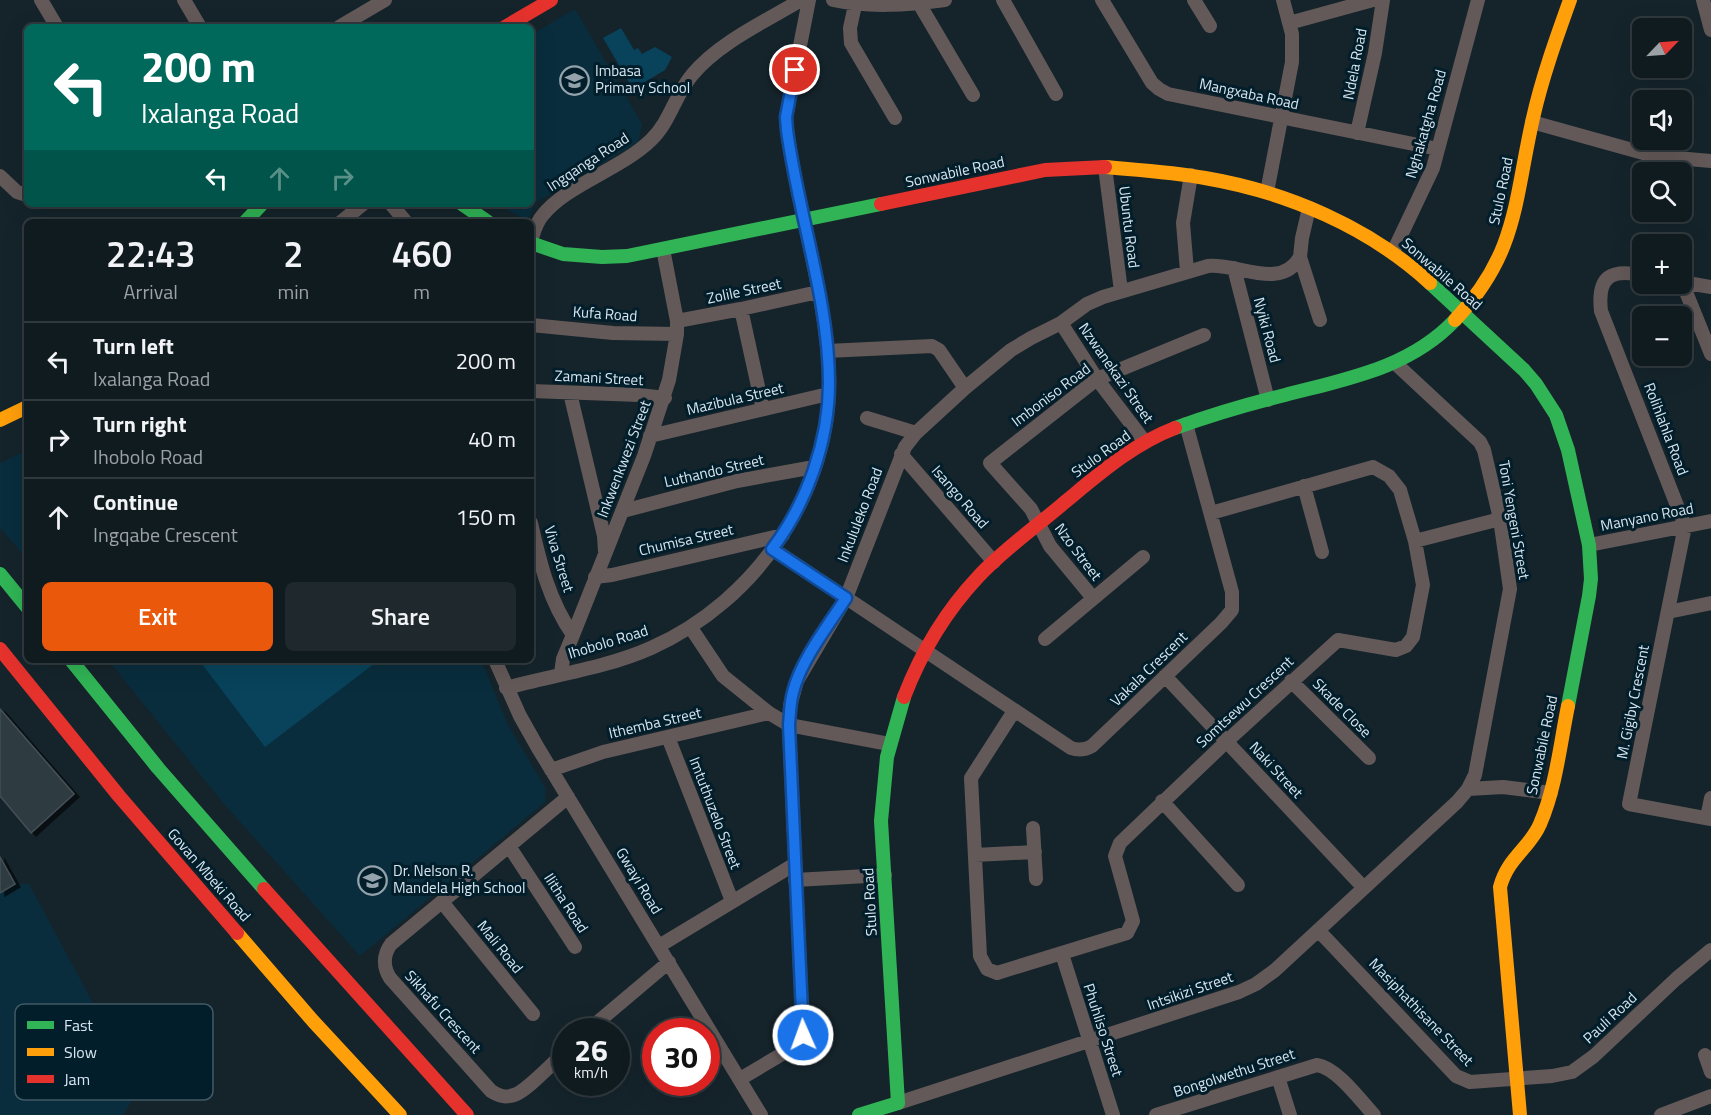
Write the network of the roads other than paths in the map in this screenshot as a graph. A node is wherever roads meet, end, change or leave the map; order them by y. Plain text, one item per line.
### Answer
1 (41, 0) edge
2 (184, 0) edge
3 (385, 0) edge
4 (551, 0) edge
5 (801, 0) edge
6 (809, 0) edge
7 (833, 0) edge
8 (945, 0) edge
9 (1003, 0) edge
10 (1102, 0) edge
11 (1194, 0) edge
12 (1283, 0) edge
13 (1373, 0) edge
14 (1383, 0) edge
15 (1478, 0) edge
16 (1570, 0) edge
17 (1703, 0) edge
18 (918, 2) edge
19 (855, 5) junction
20 (1289, 23) junction
21 (55, 24) edge
22 (198, 24) edge
23 (344, 24) edge
24 (510, 24) edge
25 (1210, 26) dead end
26 (1711, 30) edge
27 (1056, 94) dead end
28 (973, 95) dead end
29 (895, 118) dead end
30 (1281, 118) junction
31 (1532, 122) junction
32 (1357, 133) junction
33 (1438, 150) junction
34 (1711, 161) edge
35 (1105, 167) junction
36 (1191, 175) junction
37 (0, 176) edge
38 (1267, 192) junction
39 (24, 194) edge
40 (259, 207) edge
41 (359, 207) edge
42 (394, 207) edge
43 (466, 207) edge
44 (1309, 208) junction
45 (248, 219) edge
46 (345, 219) edge
47 (404, 219) edge
48 (484, 219) edge
49 (803, 219) junction
50 (534, 232) edge
51 (534, 243) edge
52 (663, 249) junction
53 (1393, 252) junction
54 (1300, 257) junction
55 (1234, 268) junction
56 (1186, 271) junction
57 (1632, 273) edge
58 (1692, 284) edge
59 (1711, 287) edge
60 (1121, 291) junction
61 (818, 292) junction
62 (1687, 294) edge
63 (741, 309) junction
64 (1461, 312) junction
65 (1320, 320) dead end
66 (1061, 323) junction
67 (534, 325) edge
68 (677, 327) junction
69 (1204, 335) dead end
70 (827, 351) junction
71 (1711, 354) edge
72 (1395, 363) junction
73 (1097, 379) junction
74 (965, 388) junction
75 (534, 391) edge
76 (570, 393) junction
77 (828, 394) junction
78 (665, 398) junction
79 (1268, 400) junction
80 (24, 408) edge
81 (763, 409) junction
82 (867, 418) dead end
83 (0, 420) edge
84 (1186, 424) junction
85 (916, 433) junction
86 (650, 436) junction
87 (1144, 442) junction
88 (901, 454) junction
89 (990, 463) joint
90 (814, 467) junction
91 (1304, 486) junction
92 (623, 511) junction
93 (1211, 513) junction
94 (1500, 519) junction
95 (1711, 521) edge
96 (1038, 525) junction
97 (1686, 526) junction
98 (534, 534) edge
99 (783, 535) junction
100 (1416, 541) junction
101 (1589, 545) junction
102 (772, 549) junction
103 (1322, 552) dead end
104 (605, 553) junction
105 (1143, 557) dead end
106 (994, 562) junction
107 (0, 574) edge
108 (596, 577) junction
109 (846, 598) junction
110 (1093, 598) junction
111 (24, 603) edge
112 (1711, 603) edge
113 (1668, 612) junction
114 (691, 628) junction
115 (573, 635) junction
116 (1045, 639) dead end
117 (0, 648) edge
118 (924, 650) junction
119 (72, 663) edge
120 (496, 663) edge
121 (561, 674) junction
122 (1165, 676) junction
123 (1291, 681) junction
124 (506, 688) junction
125 (1014, 711) junction
126 (769, 713) junction
127 (789, 725) junction
128 (668, 737) junction
129 (1227, 741) junction
130 (889, 744) junction
131 (1369, 758) dead end
132 (551, 770) junction
133 (1468, 789) junction
134 (1551, 793) junction
135 (568, 797) junction
136 (1711, 798) edge
137 (1162, 801) junction
138 (1709, 818) edge
139 (1033, 828) dead end
140 (509, 846) junction
141 (1035, 852) junction
142 (975, 855) junction
143 (795, 864) junction
144 (885, 875) junction
145 (1036, 879) dead end
146 (795, 880) junction
147 (1238, 885) dead end
148 (1363, 887) junction
149 (442, 902) junction
150 (732, 902) junction
151 (1318, 930) junction
152 (659, 946) junction
153 (575, 947) dead end
154 (1711, 950) edge
155 (1062, 954) junction
156 (669, 962) junction
157 (533, 1014) dead end
158 (603, 1018) edge
159 (1090, 1041) junction
160 (1705, 1055) dead end
161 (552, 1063) edge
162 (1711, 1072) edge
163 (1278, 1077) junction
164 (740, 1079) junction
165 (1516, 1079) junction
166 (1711, 1096) edge
167 (898, 1103) junction
168 (400, 1115) edge
169 (467, 1115) edge
170 (761, 1115) edge
171 (859, 1115) edge
172 (1113, 1115) edge
173 (1156, 1115) edge
174 (1290, 1115) edge
175 (1374, 1115) edge
176 (1520, 1115) edge
177 (1661, 1115) edge

1 - 21 street
2 - 22 street
3 - 23 street
4 - 24 street
5 - 50 street, Ingqanga Road
6 - 49 street, Ihobolo Road
7 - 19 street
8 - 18 street
9 - 27 street
10 - 30 street, Mangxaba Road
11 - 25 street
12 - 20 street
13 - 20 street
14 - 32 street, Ndela Road
15 - 33 street, Nghakatgha Road
16 - 31 street, Stulo Road
17 - 26 street
18 - 19 street
18 - 28 street
19 - 29 street
20 - 30 street
30 - 32 street, Mangxaba Road
30 - 38 street
31 - 34 street
31 - 64 street, Stulo Road
32 - 33 street, Mangxaba Road
33 - 53 street, Nghakatgha Road
35 - 36 street, Sonwabile Road
35 - 49 street, Sonwabile Road
35 - 60 street, Ubuntu Road
36 - 38 street, Sonwabile Road
36 - 56 street
37 - 39 street
38 - 44 street, Sonwabile Road
40 - 45 street
41 - 46 street
42 - 47 street
43 - 48 street
44 - 53 street, Sonwabile Road
44 - 54 street
49 - 52 street, Sonwabile Road
49 - 61 street, Ihobolo Road
51 - 52 street, Sonwabile Road
52 - 68 street, Inkwenkwezi Street
53 - 64 street, Sonwabile Road
54 - 55 street, Inkululeko Road
54 - 65 street
55 - 56 street, Inkululeko Road
55 - 79 street, Nyiki Road
56 - 60 street, Inkululeko Road
57 - 97 street, Rolihlahla Road
58 - 59 street
60 - 66 street, Inkululeko Road
61 - 63 street, Zolile Street
61 - 70 street, Ihobolo Road
62 - 71 street
63 - 68 street, Zolile Street
63 - 81 street
64 - 72 street, Stulo Road
64 - 101 street, Sonwabile Road
66 - 73 street, Nzwanekazi Street
66 - 74 street, Inkululeko Road
67 - 68 street, Kufa Road
68 - 78 street, Inkwenkwezi Street
69 - 73 street, Imboniso Road
70 - 74 street
70 - 77 street, Ihobolo Road
72 - 79 street, Stulo Road
72 - 94 street, Toni Yengeni Street
73 - 87 street, Nzwanekazi Street
73 - 89 street, Imboniso Road
74 - 85 street, Inkululeko Road
75 - 76 street, Zamani Street
76 - 78 street, Zamani Street
76 - 104 street
77 - 81 street, Mazibula Street
77 - 90 street, Ihobolo Road
78 - 86 street, Inkwenkwezi Street
79 - 84 street, Stulo Road
80 - 83 street
81 - 86 street, Mazibula Street
82 - 85 street
84 - 87 street, Stulo Road
84 - 93 street, Vakala Crescent
85 - 88 street, Inkululeko Road
86 - 92 street, Inkwenkwezi Street
87 - 96 street, Stulo Road
88 - 106 street, Isango Road
88 - 109 street, Inkululeko Road
89 - 96 street, Nzo Street
90 - 92 street, Luthando Street
90 - 99 street, Ihobolo Road
91 - 93 street, Somtsewu Crescent
91 - 100 street, Somtsewu Crescent
91 - 103 street
92 - 104 street, Inkwenkwezi Street
93 - 122 street, Vakala Crescent
94 - 100 street
94 - 133 street, Toni Yengeni Street
95 - 97 street, Manyano Road
96 - 106 street, Stulo Road
96 - 110 street, Nzo Street
97 - 101 street, Manyano Road
97 - 113 street, M. Gigiby Crescent
98 - 115 street, Viva Street
99 - 102 street, Ihobolo Road
99 - 108 street, Chumisa Street
100 - 123 street, Somtsewu Crescent
101 - 134 street, Sonwabile Road
102 - 109 street, Vakala Crescent
102 - 114 street, Ihobolo Road
104 - 108 street, Inkwenkwezi Street
105 - 110 street, Nzo Street
106 - 118 street, Stulo Road
107 - 111 street
108 - 115 street, Inkwenkwezi Street
109 - 118 street, Vakala Crescent
109 - 127 street, Inkululeko Road
110 - 116 street, Nzo Street
112 - 113 street
113 - 138 street, M. Gigiby Crescent
114 - 121 street, Ihobolo Road
114 - 126 street
115 - 121 street, Inkwenkwezi Street
117 - 168 street, Govan Mbeki Road
118 - 125 street, Vakala Crescent
118 - 130 street, Stulo Road
119 - 169 street, Govan Mbeki Road
120 - 124 street, Gwayi Road
121 - 124 street, Ihobolo Road
122 - 125 street, Vakala Crescent
122 - 129 street, Naki Street
123 - 129 street, Somtsewu Crescent
123 - 131 street, Skade Close
124 - 132 street, Gwayi Road
125 - 142 street, Somtsewu Crescent
126 - 127 street
126 - 128 street, Ithemba Street
127 - 130 street
127 - 143 street, Inkululeko Road
128 - 132 street, Ithemba Street
128 - 150 street, Imtuthuzelo Street
129 - 137 street, Somtsewu Crescent
129 - 148 street, Naki Street
130 - 144 street, Stulo Road
132 - 135 street, Gwayi Road
133 - 134 street
133 - 148 street, Intsikizi Street
134 - 165 street, Sonwabile Road
135 - 140 street, Sikhafu Crescent
135 - 152 street, Gwayi Road
136 - 138 street
137 - 147 street
137 - 155 street, Somtsewu Crescent
139 - 141 street
140 - 149 street, Sikhafu Crescent
140 - 153 street, Ilitha Road
141 - 142 street
141 - 145 street
142 - 155 street, Somtsewu Crescent
143 - 146 street, Inkululeko Road
143 - 150 street
144 - 146 street
144 - 167 street, Stulo Road
146 - 164 street, Inkululeko Road
148 - 151 street, Intsikizi Street
149 - 157 street, Mali Road
149 - 161 street, Sikhafu Crescent
150 - 152 street
151 - 159 street, Intsikizi Street
151 - 165 street, Masiphathisane Street
152 - 156 street, Gwayi Road
154 - 165 street, Pauli Road
155 - 159 street, Phuhliso Street
156 - 158 street
156 - 164 street, Gwayi Road
159 - 167 street, Intsikizi Street
159 - 172 street, Phuhliso Street
160 - 162 street
163 - 173 street, Bongolwethu Street
163 - 174 street
163 - 175 street, Bongolwethu Street
164 - 170 street, Gwayi Road
165 - 176 street, Sonwabile Road
166 - 177 street
167 - 171 street, Intsikizi Street

